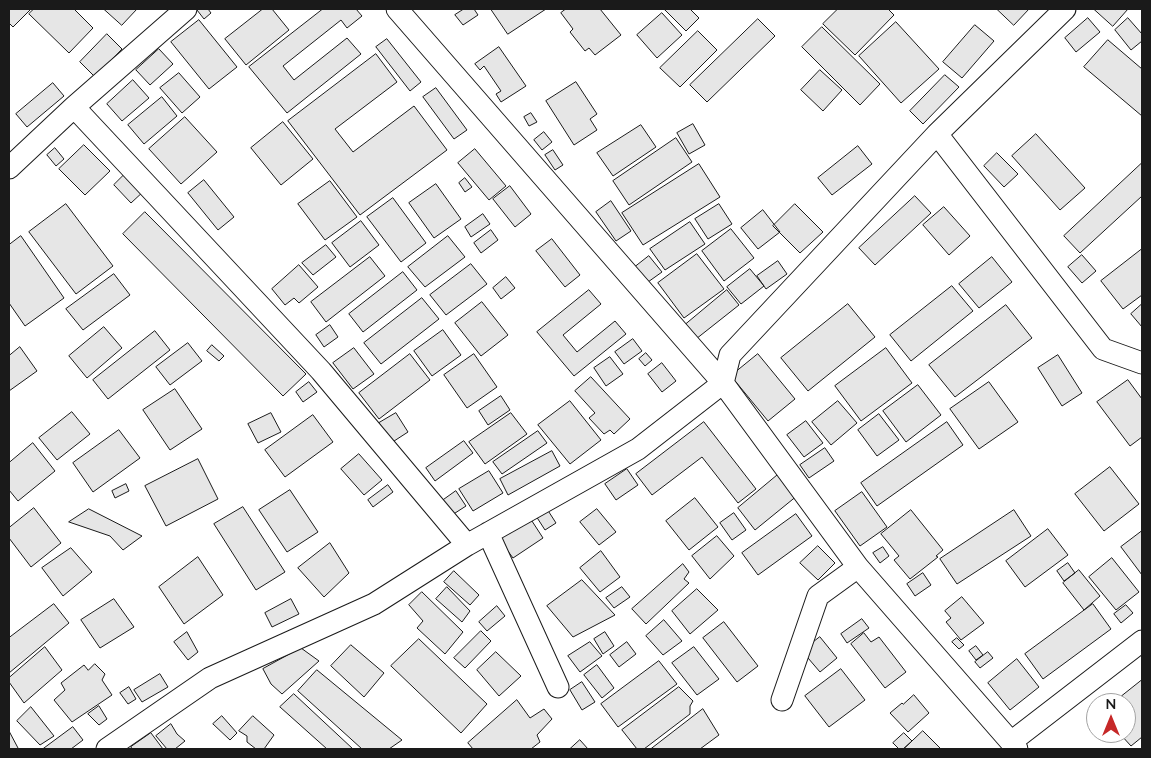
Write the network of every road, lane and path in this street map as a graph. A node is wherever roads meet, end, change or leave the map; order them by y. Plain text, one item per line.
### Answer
1 (186, 9) edge
2 (397, 9) edge
3 (1065, 9) edge
4 (74, 108) junction
5 (937, 134) junction
6 (9, 168) edge
7 (1142, 362) edge
8 (723, 383) junction
9 (488, 532) junction
10 (467, 545) junction
11 (858, 567) junction
12 (1142, 642) edge
13 (558, 687) dead end
14 (782, 700) dead end
15 (1014, 745) edge
16 (106, 749) edge

1 - 4 street
2 - 8 street
3 - 5 street
4 - 6 street
4 - 10 street
5 - 7 street
5 - 8 street
8 - 9 street
8 - 11 street
9 - 10 street
9 - 13 street
10 - 16 street
11 - 14 street
11 - 15 street
12 - 15 street

